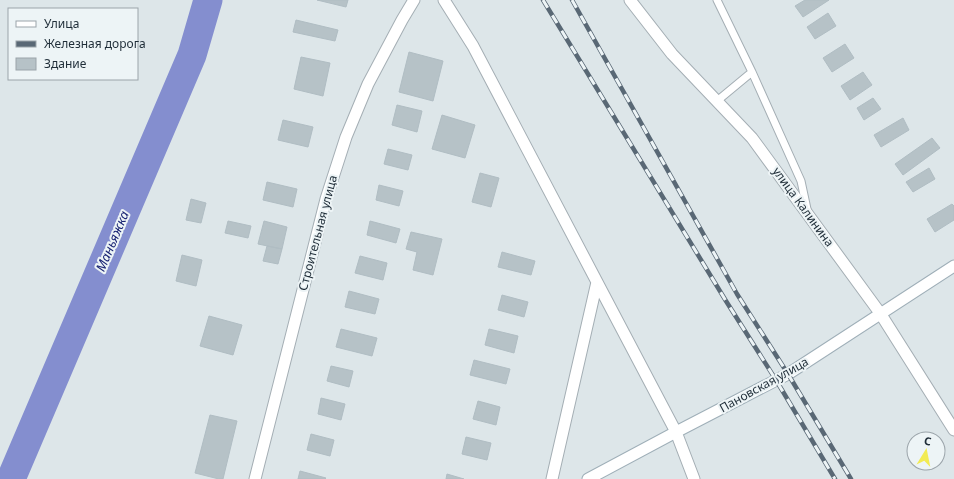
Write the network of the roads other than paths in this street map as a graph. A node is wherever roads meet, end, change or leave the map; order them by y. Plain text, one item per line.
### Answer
1 (414, 0) edge
2 (444, 0) edge
3 (630, 0) edge
4 (717, 0) edge
5 (752, 72) junction
6 (717, 101) junction
7 (808, 214) junction
8 (954, 266) edge
9 (597, 282) junction
10 (880, 313) junction
11 (954, 430) edge
12 (676, 432) junction
13 (255, 479) edge
14 (552, 479) edge
15 (588, 479) edge
16 (694, 479) edge

1 - 13 street, Строительная улица
2 - 9 street
3 - 6 street, улица Калинина
4 - 5 lane
5 - 6 lane
5 - 7 lane
6 - 7 street, улица Калинина
7 - 10 street, улица Калинина
8 - 10 street, Пановская улица
9 - 12 street
9 - 14 street
10 - 11 street, улица Калинина
10 - 12 street, Пановская улица
12 - 15 street, Пановская улица
12 - 16 street

